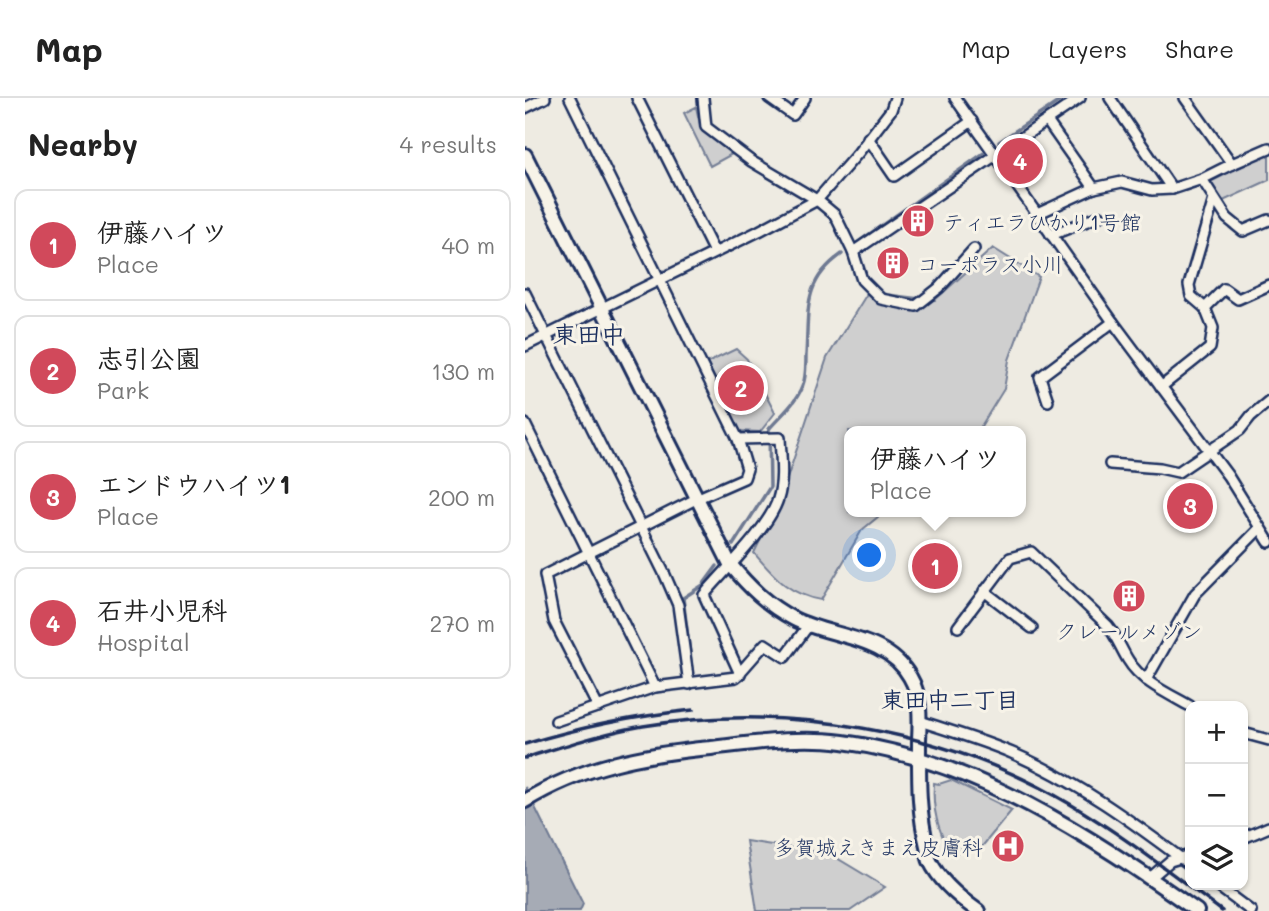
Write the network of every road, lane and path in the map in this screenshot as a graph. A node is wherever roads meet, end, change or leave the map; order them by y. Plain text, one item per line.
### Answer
1 (544, 98) edge
2 (571, 98) edge
3 (637, 98) edge
4 (703, 98) edge
5 (769, 98) edge
6 (805, 98) edge
7 (895, 98) edge
8 (955, 98) edge
9 (1080, 98) edge
10 (1110, 98) edge
11 (1185, 98) edge
12 (525, 107) edge
13 (972, 121) junction
14 (1047, 121) junction
15 (868, 138) junction
16 (1269, 148) edge
17 (525, 155) edge
18 (997, 156) junction
19 (1232, 164) junction
20 (1202, 179) junction
21 (1094, 188) junction
22 (1172, 189) junction
23 (1214, 199) junction
24 (817, 200) junction
25 (1037, 214) junction
26 (1100, 216) dead end
27 (1269, 220) edge
28 (1051, 235) junction
29 (974, 249) dead end
30 (714, 252) junction
31 (853, 252) junction
32 (660, 279) junction
33 (1269, 285) edge
34 (525, 293) edge
35 (1205, 308) junction
36 (601, 309) junction
37 (1113, 323) junction
38 (547, 336) junction
39 (525, 346) edge
40 (1161, 387) junction
41 (1048, 401) dead end
42 (1269, 401) edge
43 (525, 424) edge
44 (739, 439) junction
45 (1209, 453) junction
46 (1110, 464) dead end
47 (696, 499) junction
48 (641, 527) junction
49 (1260, 528) junction
50 (1269, 542) edge
51 (589, 553) junction
52 (730, 564) junction
53 (984, 591) junction
54 (809, 626) junction
55 (958, 627) dead end
56 (1032, 628) dead end
57 (740, 674) junction
58 (1146, 680) junction
59 (689, 684) junction
60 (655, 687) junction
61 (1185, 703) edge
62 (598, 707) junction
63 (919, 720) junction
64 (556, 721) dead end
65 (1248, 734) edge
66 (1269, 740) edge
67 (919, 758) junction
68 (525, 802) edge
69 (1269, 827) edge
70 (1248, 836) edge
71 (1185, 856) edge
72 (1150, 878) junction
73 (1223, 890) edge
74 (978, 911) edge
75 (1197, 911) edge
76 (1251, 911) edge

1 - 12 street
2 - 32 street
3 - 30 street
4 - 24 street
5 - 6 street
7 - 15 street
8 - 13 street
9 - 14 street
10 - 22 street
11 - 19 street
13 - 15 street
13 - 18 street
14 - 18 street
14 - 21 street
15 - 24 street
16 - 19 street
17 - 36 street
18 - 25 street
18 - 31 street
19 - 20 street
20 - 22 street
20 - 23 street
21 - 22 street
21 - 25 street
23 - 27 street
23 - 35 street
24 - 30 street
24 - 31 street
25 - 28 street
26 - 28 street
28 - 37 street
29 - 31 street
30 - 32 street
32 - 36 street
32 - 44 street
33 - 35 street
34 - 38 street
35 - 40 street
36 - 38 street
36 - 47 street
37 - 40 street
37 - 41 street
38 - 39 street
38 - 48 street
40 - 45 street
42 - 45 street
43 - 51 street
44 - 47 street
44 - 52 street
45 - 46 street
45 - 49 street
47 - 48 street
47 - 52 street
48 - 51 street
48 - 59 street
49 - 50 street
49 - 58 street
51 - 60 street
51 - 62 street
52 - 54 street
52 - 57 street
53 - 55 street
53 - 56 street
53 - 58 street
54 - 57 street
54 - 63 street
57 - 59 street
58 - 61 street
59 - 60 street
60 - 62 street
62 - 64 street
63 - 67 street
63 - 71 street
65 - 66 street
67 - 68 street
67 - 72 street
67 - 74 street
69 - 70 street
71 - 72 street
72 - 75 street
73 - 76 street

